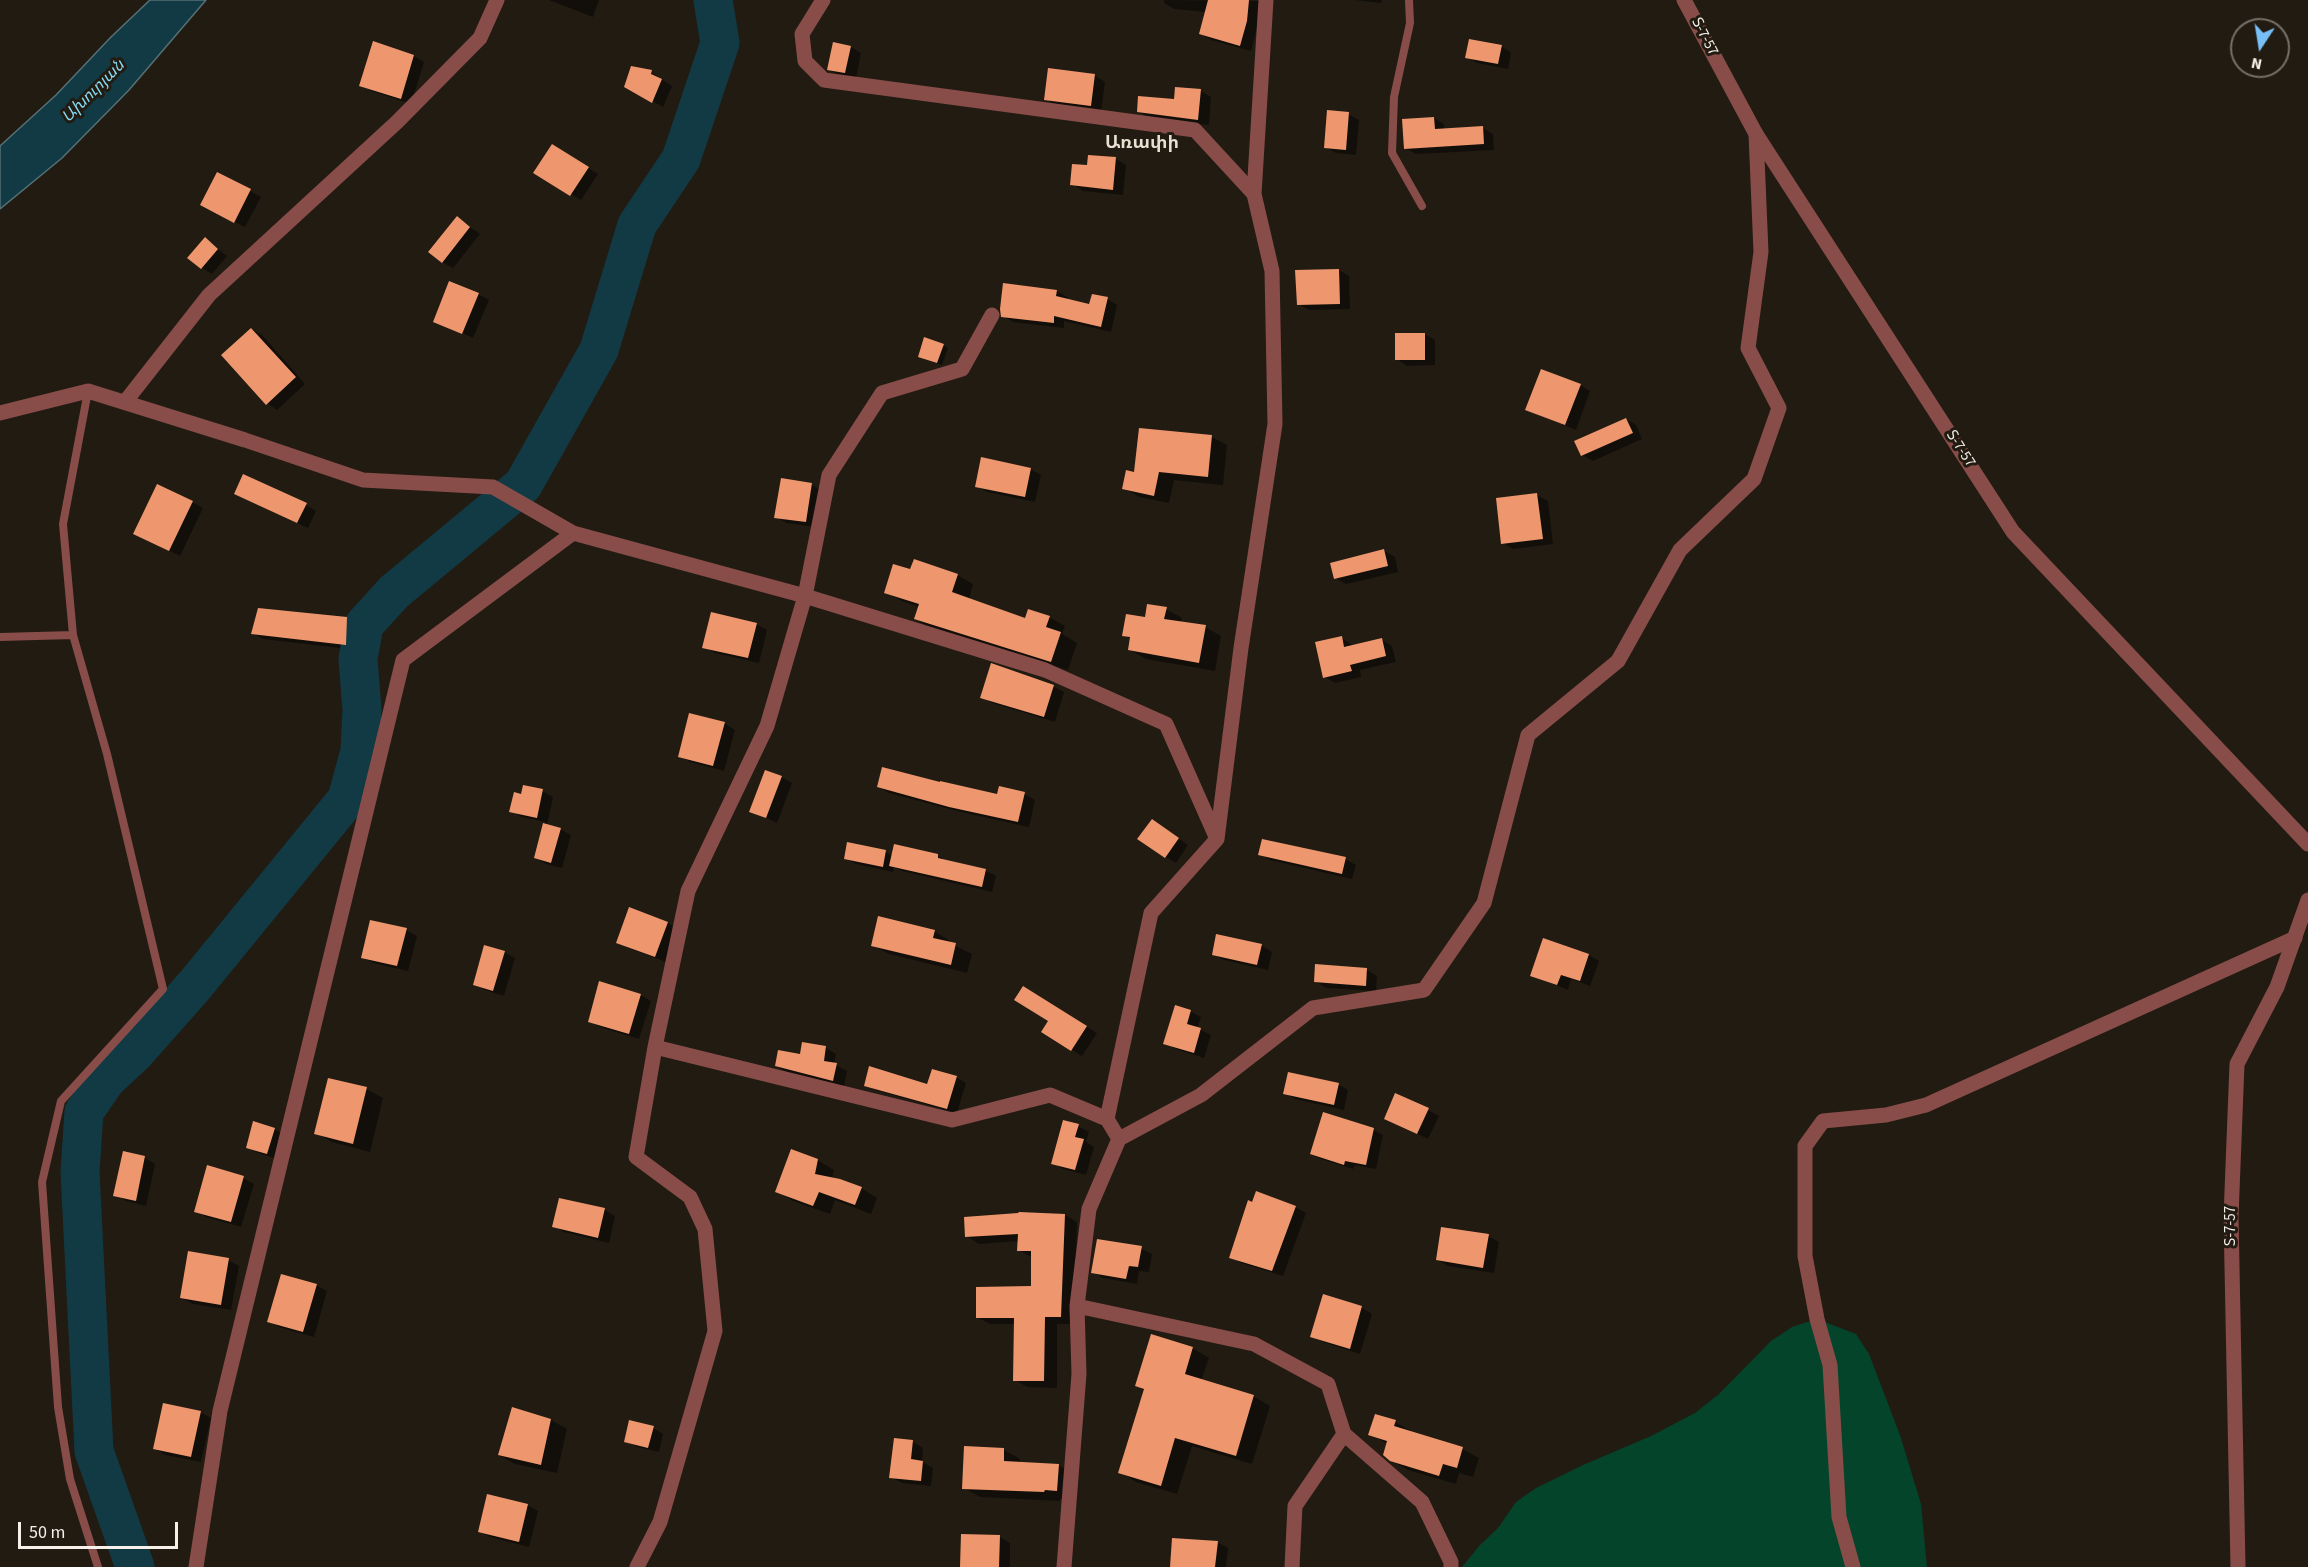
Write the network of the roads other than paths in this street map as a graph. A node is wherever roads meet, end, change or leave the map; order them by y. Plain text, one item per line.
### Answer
1 (497, 0) edge
2 (823, 0) edge
3 (1266, 0) edge
4 (1409, 0) edge
5 (1684, 0) edge
6 (1756, 134) junction
7 (1254, 194) junction
8 (1422, 206) dead end
9 (992, 315) dead end
10 (88, 391) junction
11 (125, 402) junction
12 (0, 412) edge
13 (573, 533) junction
14 (805, 596) junction
15 (73, 635) junction
16 (0, 637) edge
17 (1217, 839) junction
18 (2308, 844) edge
19 (2308, 900) edge
20 (2295, 938) junction
21 (655, 1047) junction
22 (1107, 1119) junction
23 (1119, 1139) junction
24 (1077, 1306) junction
25 (1344, 1434) junction
26 (98, 1567) edge
27 (196, 1567) edge
28 (637, 1567) edge
29 (1064, 1567) edge
30 (1292, 1567) edge
31 (1451, 1567) edge
32 (1853, 1567) edge
33 (2238, 1567) edge

1 - 11 street
2 - 7 street
3 - 7 street
4 - 8 lane
5 - 6 street, Տ-7-57 / Տ-7-57
6 - 18 street, Տ-7-57 / Տ-7-57
6 - 23 street
7 - 17 street
9 - 14 street
10 - 11 street
10 - 12 street
10 - 15 lane
11 - 13 street
13 - 14 street
13 - 27 street
14 - 17 street
14 - 21 street
15 - 16 lane
15 - 26 lane
17 - 22 street
19 - 20 street, Տ-7-57 / Տ-7-57
20 - 32 street
20 - 33 street, Տ-7-57 / Տ-7-57
21 - 22 street
21 - 28 street
22 - 23 street
23 - 24 street
24 - 25 street
24 - 29 street
25 - 30 street
25 - 31 street

